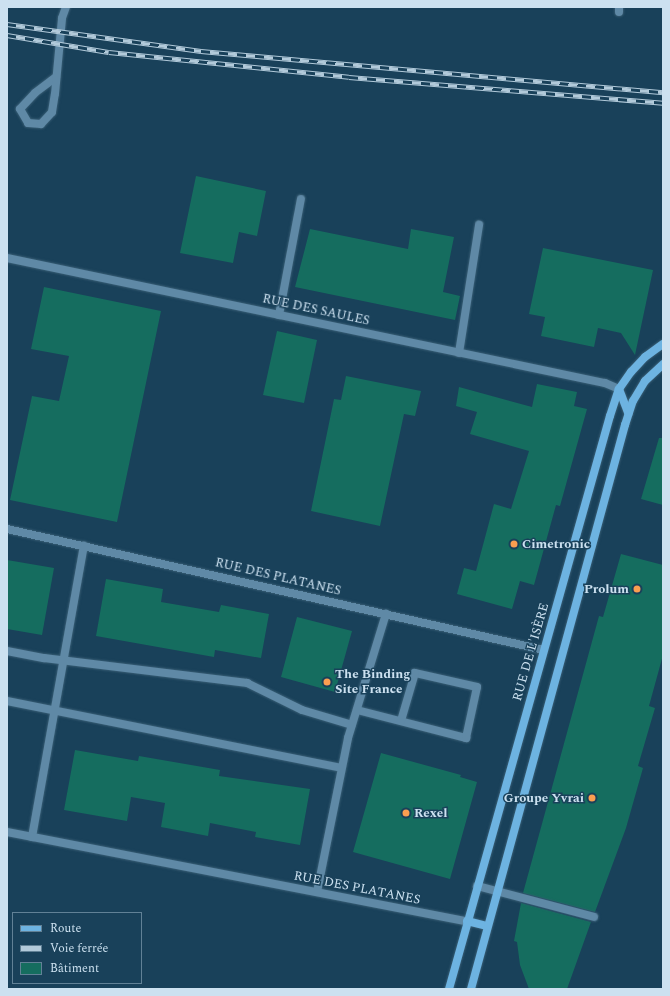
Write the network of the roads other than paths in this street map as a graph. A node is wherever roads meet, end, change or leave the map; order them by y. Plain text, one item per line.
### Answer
1 (66, 7) edge
2 (56, 77) junction
3 (301, 199) dead end
4 (479, 225) dead end
5 (7, 258) edge
6 (279, 315) junction
7 (663, 344) edge
8 (459, 353) junction
9 (663, 364) edge
10 (619, 389) junction
11 (628, 413) junction
12 (7, 529) edge
13 (84, 546) junction
14 (386, 614) junction
15 (544, 650) junction
16 (7, 651) edge
17 (64, 661) junction
18 (7, 701) edge
19 (357, 710) junction
20 (54, 713) junction
21 (401, 721) junction
22 (352, 725) junction
23 (341, 768) junction
24 (7, 832) edge
25 (32, 837) junction
26 (477, 886) junction
27 (496, 891) junction
28 (317, 892) junction
29 (594, 916) dead end
30 (467, 921) junction
31 (486, 926) junction
32 (449, 989) edge
33 (471, 989) edge

1 - 2 street
2 - 2 street
3 - 6 street
4 - 8 street
5 - 6 street, RUE DES SAULES
6 - 8 street, RUE DES SAULES
7 - 10 street, RUE DE L'ISÈRE
8 - 10 street, RUE DES SAULES
9 - 11 street
10 - 11 street
10 - 15 street, RUE DE L'ISÈRE
11 - 27 street
12 - 13 street, RUE DES PLATANES
13 - 14 street, RUE DES PLATANES
13 - 17 street
14 - 15 street, RUE DES PLATANES
14 - 19 street
15 - 26 street, RUE DE L'ISÈRE
16 - 17 street
17 - 20 street
17 - 22 street
18 - 20 street
19 - 21 street
19 - 22 street
20 - 23 street
20 - 25 street
21 - 21 street
22 - 23 street
23 - 28 street
24 - 25 street, RUE DES PLATANES
25 - 28 street, RUE DES PLATANES
26 - 27 street
26 - 30 street, RUE DE L'ISÈRE
27 - 29 street
27 - 31 street
28 - 30 street, RUE DES PLATANES
30 - 31 street
30 - 32 street, RUE DE L'ISÈRE
31 - 33 street

